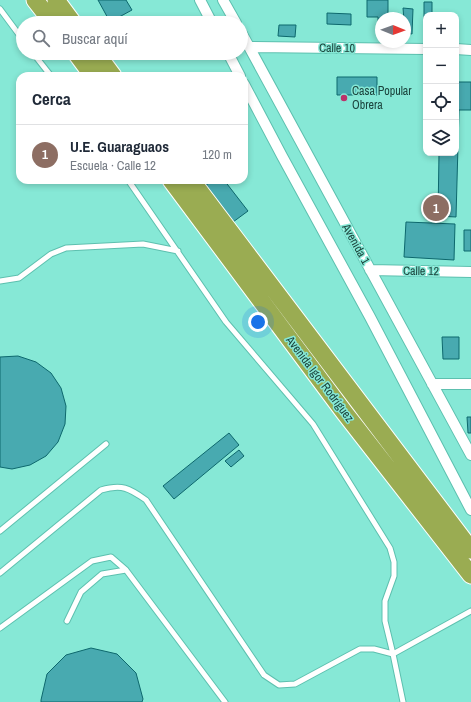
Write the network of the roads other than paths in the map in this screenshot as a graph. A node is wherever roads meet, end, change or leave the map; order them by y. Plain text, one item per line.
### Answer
1 (36, 0) edge
2 (56, 0) edge
3 (200, 0) edge
4 (223, 0) edge
5 (0, 9) edge
6 (48, 16) edge
7 (68, 16) edge
8 (208, 16) edge
9 (232, 16) edge
10 (16, 31) edge
11 (249, 47) joint
12 (423, 49) edge
13 (459, 49) edge
14 (471, 50) edge
15 (38, 60) edge
16 (81, 60) edge
17 (101, 60) edge
18 (232, 60) edge
19 (48, 72) edge
20 (90, 72) edge
21 (110, 72) edge
22 (238, 72) edge
23 (248, 92) edge
24 (131, 184) edge
25 (174, 184) edge
26 (194, 184) edge
27 (178, 251) junction
28 (370, 270) junction
29 (471, 272) edge
30 (0, 281) edge
31 (432, 384) junction
32 (471, 384) edge
33 (106, 444) dead end
34 (471, 455) edge
35 (471, 510) edge
36 (0, 531) edge
37 (471, 550) edge
38 (126, 570) junction
39 (0, 573) edge
40 (471, 575) edge
41 (471, 611) edge
42 (67, 621) dead end
43 (0, 628) edge
44 (393, 654) junction
45 (225, 702) edge
46 (403, 702) edge

1 - 6 highway
2 - 7 highway
3 - 8 street
4 - 9 street
5 - 10 lane
11 - 12 street, Calle 10
11 - 28 street, Avenida 1
13 - 14 street
15 - 19 lane
16 - 20 highway
17 - 21 highway
18 - 22 street
23 - 35 street
24 - 27 lane
25 - 40 highway, Avenida Igor Rodríguez
26 - 37 highway, Avenida Igor Rodríguez
27 - 30 lane
27 - 44 lane
28 - 29 street, Calle 12
28 - 31 street, Avenida 1
31 - 32 street
31 - 34 street, Avenida 1
33 - 36 lane
38 - 42 lane
38 - 43 lane
38 - 45 lane
39 - 44 lane
41 - 44 lane
44 - 46 lane

